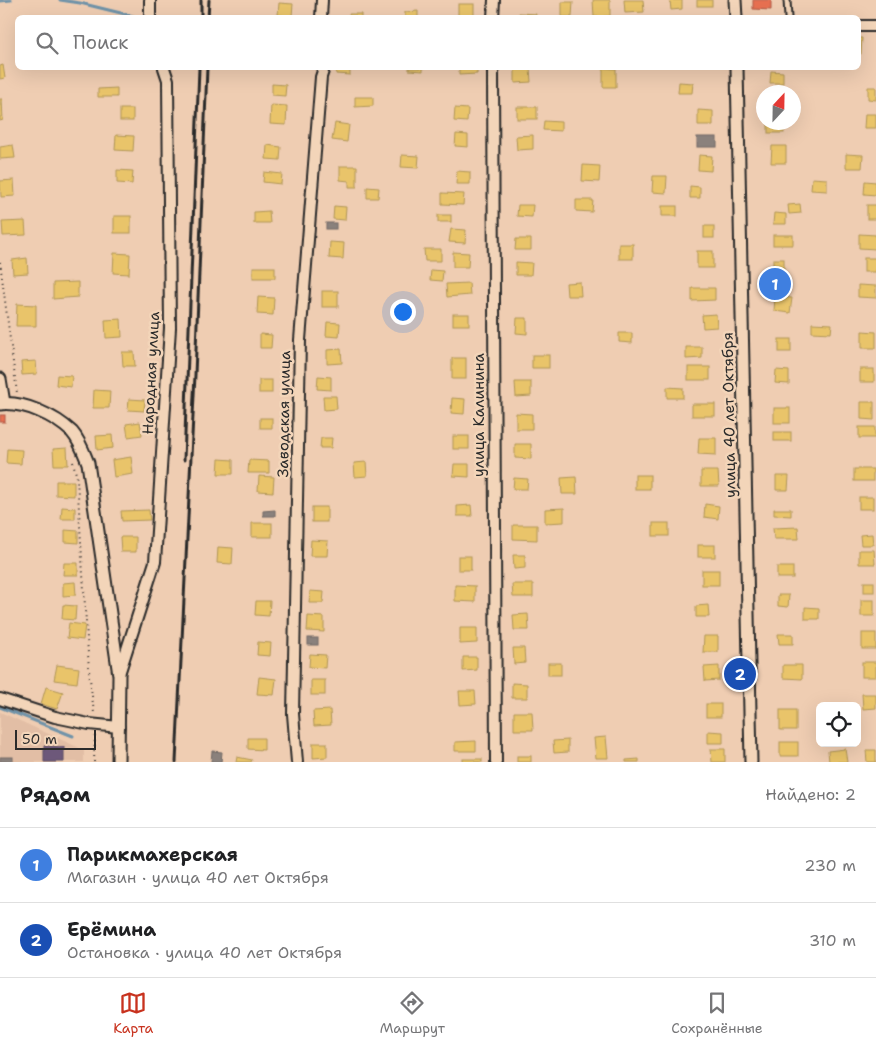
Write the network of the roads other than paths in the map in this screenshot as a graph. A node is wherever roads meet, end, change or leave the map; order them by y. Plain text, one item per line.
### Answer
1 (150, 0) edge
2 (322, 0) edge
3 (494, 0) edge
4 (735, 0) edge
5 (787, 0) edge
6 (150, 15) edge
7 (321, 15) edge
8 (494, 15) edge
9 (736, 15) edge
10 (788, 15) edge
11 (861, 26) edge
12 (876, 26) edge
13 (165, 70) edge
14 (323, 70) edge
15 (493, 70) edge
16 (737, 70) edge
17 (0, 379) edge
18 (2, 404) edge
19 (119, 675) junction
20 (0, 699) edge
21 (119, 727) junction
22 (118, 762) edge
23 (296, 762) edge
24 (496, 762) edge
25 (751, 762) edge

1 - 6 street
2 - 7 street
3 - 8 street
4 - 9 street
5 - 10 lane
11 - 12 street
13 - 19 street, Народная улица
14 - 23 street, Заводская улица
15 - 24 street, улица Калинина
16 - 25 street, улица 40 лет Октября
17 - 18 street
18 - 19 street, Народная улица
19 - 21 street, Народная улица
20 - 21 street
21 - 22 street, Народная улица

